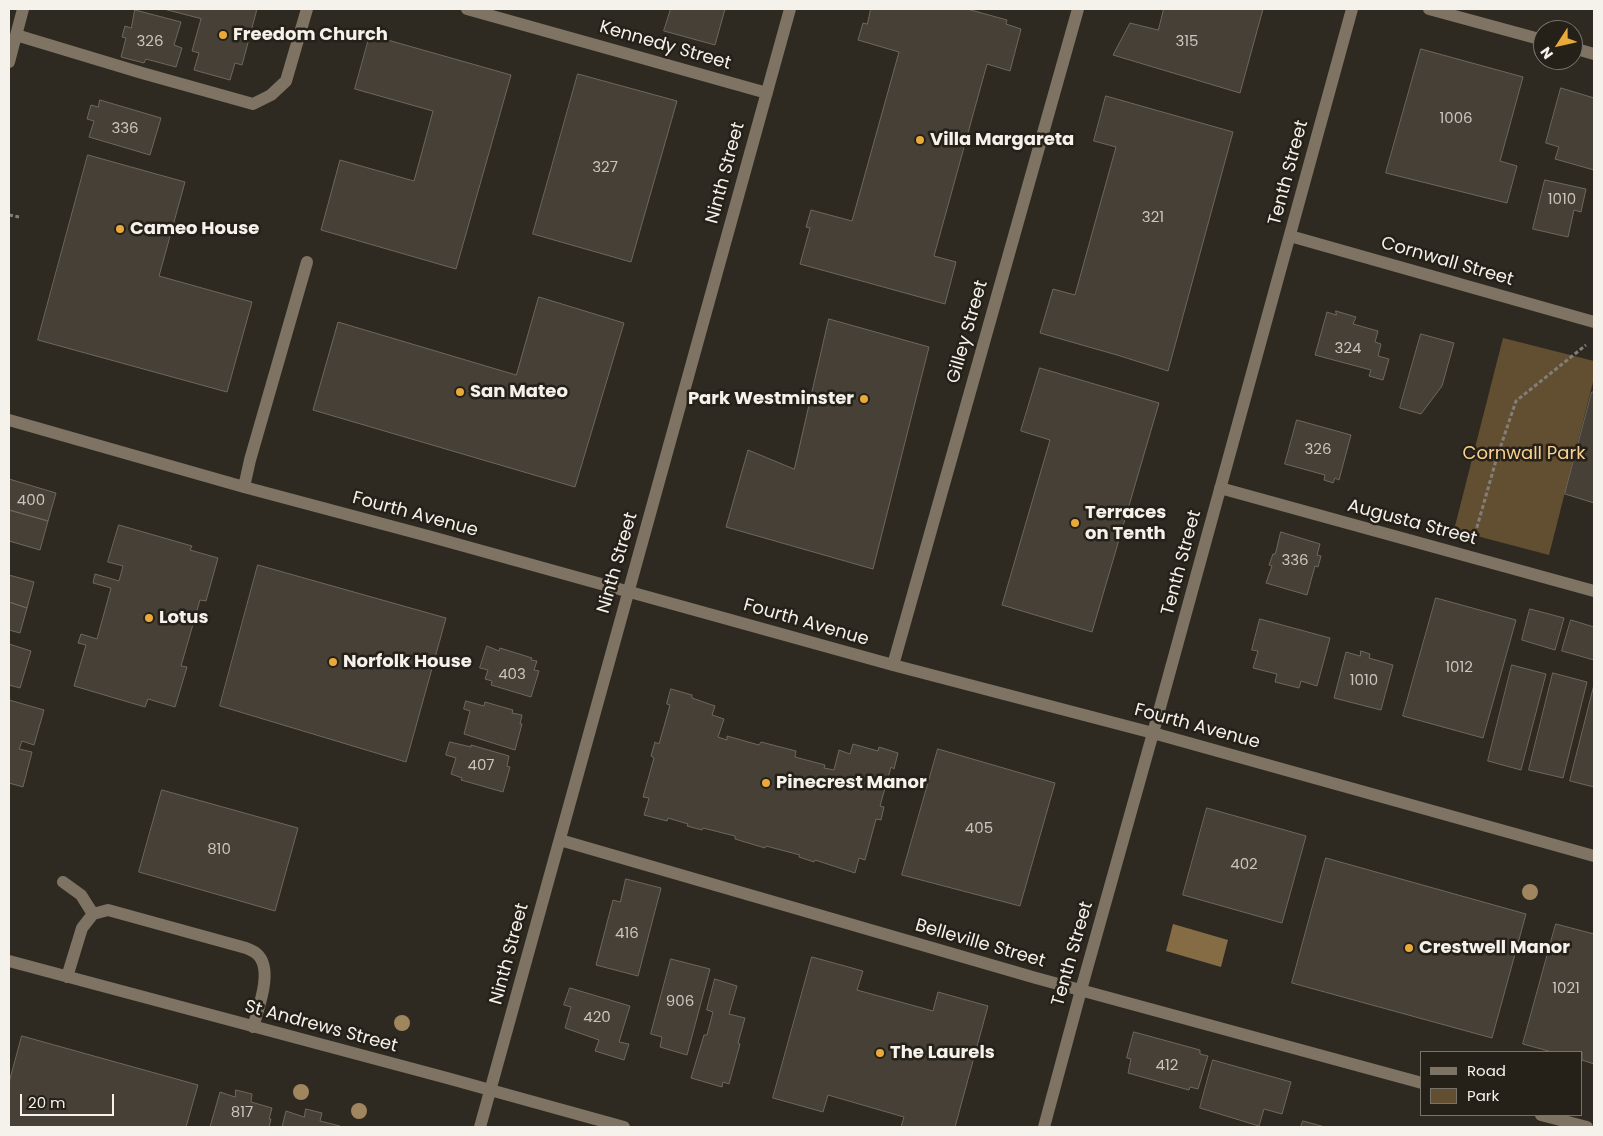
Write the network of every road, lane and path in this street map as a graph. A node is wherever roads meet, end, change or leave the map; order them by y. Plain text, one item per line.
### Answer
1 (23, 9) edge
2 (307, 9) edge
3 (467, 9) edge
4 (790, 9) edge
5 (1078, 9) edge
6 (1352, 9) edge
7 (1429, 9) edge
8 (16, 35) junction
9 (1533, 37) edge
10 (9, 62) edge
11 (767, 93) junction
12 (9, 215) edge
13 (18, 217) dead end
14 (1290, 236) junction
15 (307, 262) dead end
16 (1594, 322) edge
17 (1586, 345) dead end
18 (9, 420) edge
19 (244, 487) junction
20 (1220, 488) junction
21 (1469, 557) junction
22 (1594, 591) edge
23 (628, 592) junction
24 (893, 665) junction
25 (1153, 733) junction
26 (560, 840) junction
27 (1594, 856) edge
28 (63, 882) dead end
29 (93, 914) junction
30 (9, 961) edge
31 (67, 977) junction
32 (1081, 990) junction
33 (253, 1027) junction
34 (1420, 1082) edge
35 (490, 1090) junction
36 (1545, 1116) edge
37 (480, 1127) edge
38 (624, 1127) edge
39 (1044, 1127) edge
40 (1587, 1127) edge

1 - 8 street
2 - 8 street
3 - 11 street, Kennedy Street
4 - 11 street, Ninth Street
5 - 24 street, Gilley Street
6 - 14 street, Tenth Street
7 - 9 street
8 - 10 street
11 - 23 street, Ninth Street
12 - 13 path
14 - 16 street, Cornwall Street
14 - 20 street, Tenth Street
15 - 19 street
17 - 21 path
18 - 19 street, Fourth Avenue
19 - 23 street, Fourth Avenue
20 - 21 street, Augusta Street
20 - 25 street, Tenth Street
21 - 22 street, Augusta Street
23 - 24 street, Fourth Avenue
23 - 26 street, Ninth Street
24 - 25 street, Fourth Avenue
25 - 27 street, Fourth Avenue
25 - 32 street, Tenth Street
26 - 32 street, Belleville Street
26 - 35 street, Ninth Street
28 - 29 street
29 - 31 street
29 - 33 street
30 - 31 street, St Andrews Street
31 - 33 street, St Andrews Street
32 - 34 street, Belleville Street
32 - 39 street, Tenth Street
33 - 35 street, St Andrews Street
35 - 37 street, Ninth Street
35 - 38 street, St Andrews Street
36 - 40 street

